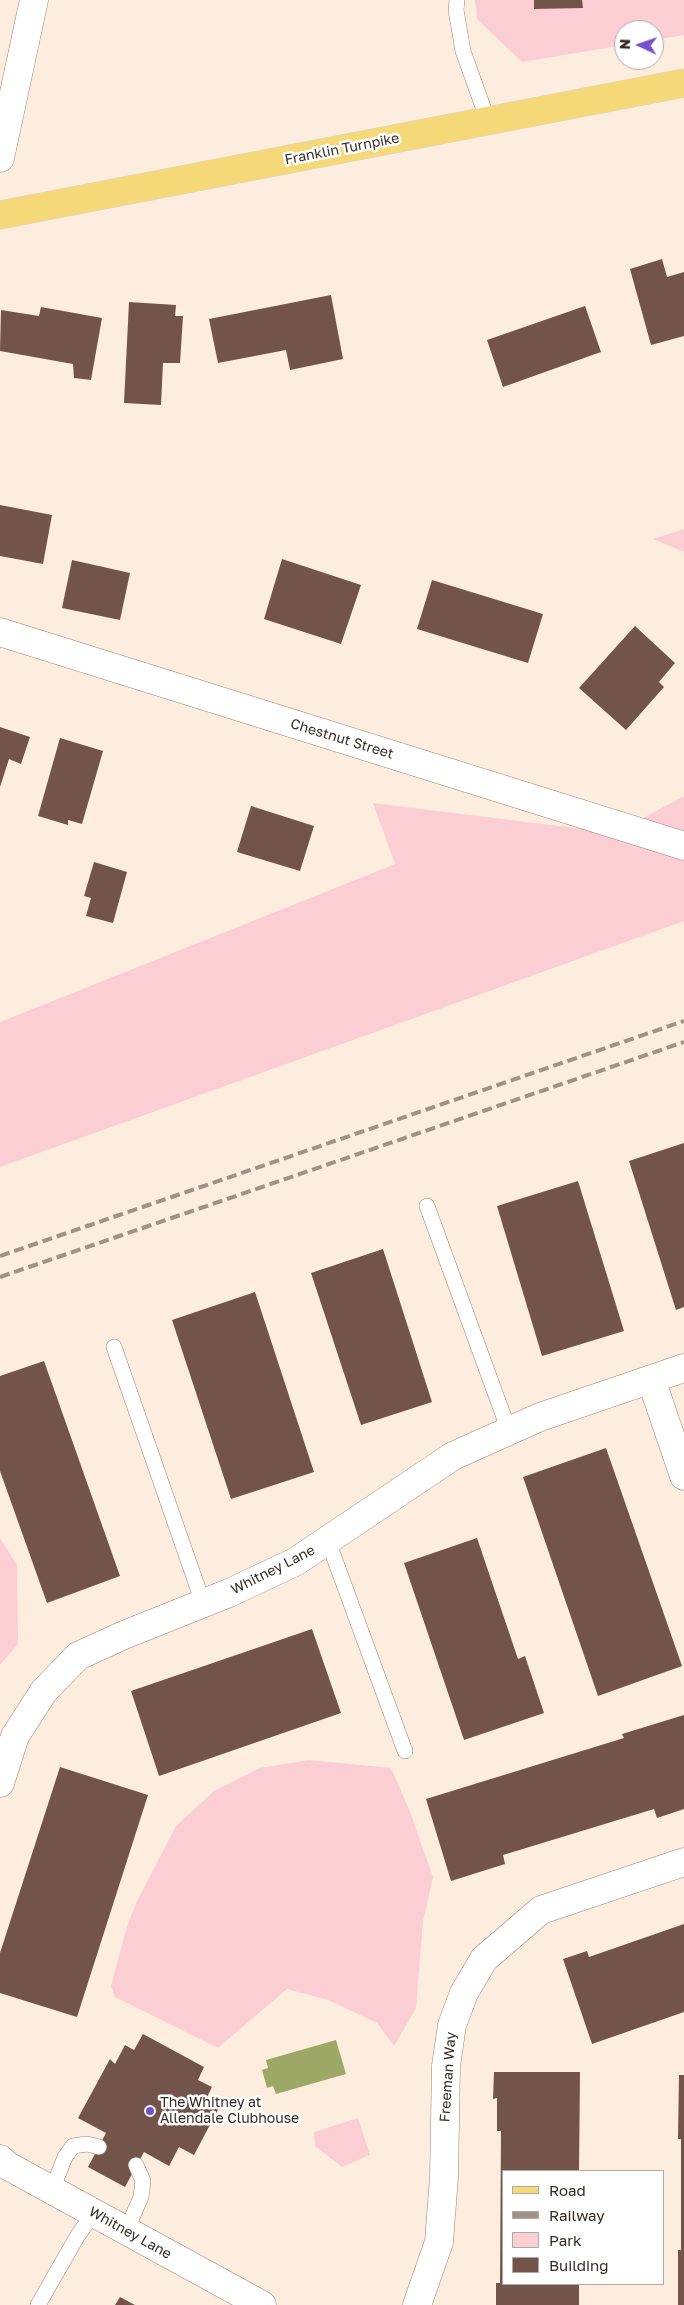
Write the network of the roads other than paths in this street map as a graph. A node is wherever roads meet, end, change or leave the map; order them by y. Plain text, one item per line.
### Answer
1 (34, 0) edge
2 (457, 0) edge
3 (684, 83) edge
4 (488, 121) junction
5 (0, 158) edge
6 (0, 216) edge
7 (0, 632) edge
8 (684, 846) edge
9 (427, 1206) dead end
10 (114, 1346) dead end
11 (684, 1368) edge
12 (651, 1379) junction
13 (509, 1431) junction
14 (684, 1476) edge
15 (328, 1541) junction
16 (203, 1603) junction
17 (405, 1751) dead end
18 (0, 1783) edge
19 (684, 1862) edge
20 (98, 2147) dead end
21 (0, 2159) edge
22 (136, 2165) dead end
23 (52, 2190) junction
24 (94, 2213) junction
25 (126, 2231) junction
26 (38, 2305) edge
27 (262, 2305) edge
28 (417, 2305) edge

1 - 5 street
2 - 4 lane
3 - 4 main road, Franklin Turnpike
4 - 6 main road, Franklin Turnpike
7 - 8 street, Chestnut Street
9 - 13 lane
10 - 16 lane
11 - 12 street, Whitney Lane
12 - 13 street, Whitney Lane
12 - 14 street
13 - 15 street, Whitney Lane
15 - 16 street, Whitney Lane
15 - 17 lane
16 - 18 street, Whitney Lane
19 - 28 street, Freeman Way
20 - 23 lane
21 - 23 street, Whitney Lane
22 - 25 lane
23 - 24 street, Whitney Lane
24 - 25 street, Whitney Lane
24 - 26 lane
25 - 27 street, Whitney Lane

